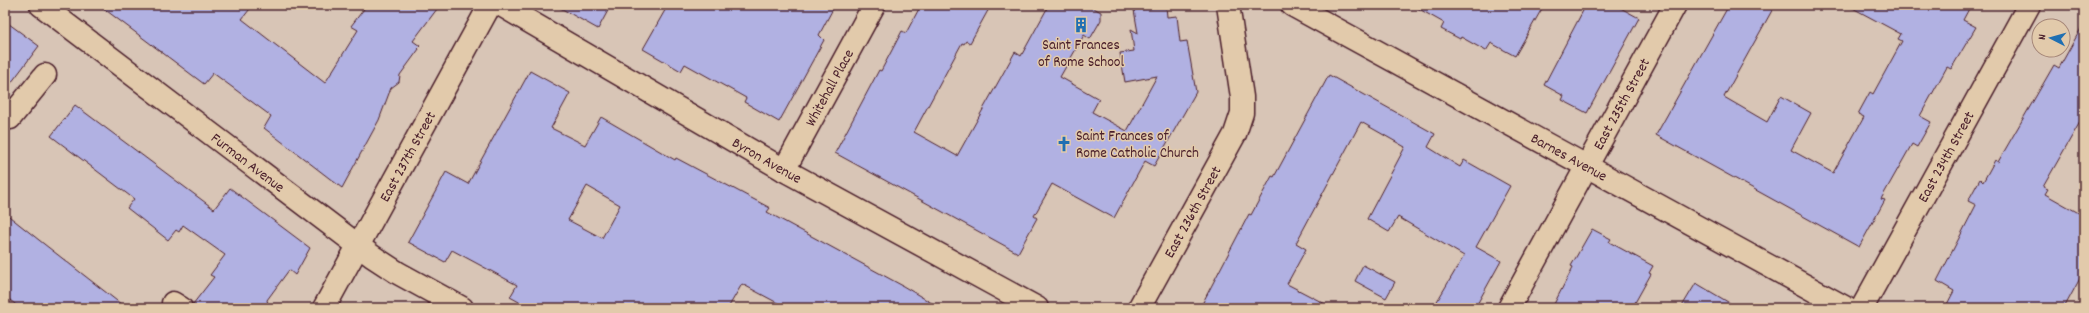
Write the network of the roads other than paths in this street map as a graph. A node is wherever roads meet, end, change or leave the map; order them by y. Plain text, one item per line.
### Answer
1 (41, 5) edge
2 (490, 5) edge
3 (501, 5) edge
4 (874, 5) edge
5 (1228, 5) edge
6 (1292, 5) edge
7 (1675, 5) edge
8 (2029, 5) edge
9 (1319, 12) edge
10 (45, 75) dead end
11 (5, 114) edge
12 (1587, 166) junction
13 (784, 170) junction
14 (358, 246) junction
15 (324, 308) edge
16 (462, 308) edge
17 (1037, 308) edge
18 (1139, 308) edge
19 (1509, 308) edge
20 (1846, 308) edge
21 (1862, 308) edge

1 - 14 street, Furman Avenue
2 - 14 street, East 237th Street
3 - 13 street, Byron Avenue
4 - 13 street, Whitehall Place
5 - 18 street, East 236th Street
6 - 9 street, Barnes Avenue
7 - 12 street, East 235th Street
8 - 21 street, East 234th Street
9 - 12 street, Barnes Avenue
10 - 11 street
12 - 19 street, East 235th Street
12 - 20 street, Barnes Avenue
13 - 17 street, Byron Avenue
14 - 15 street, East 237th Street
14 - 16 street, Furman Avenue

